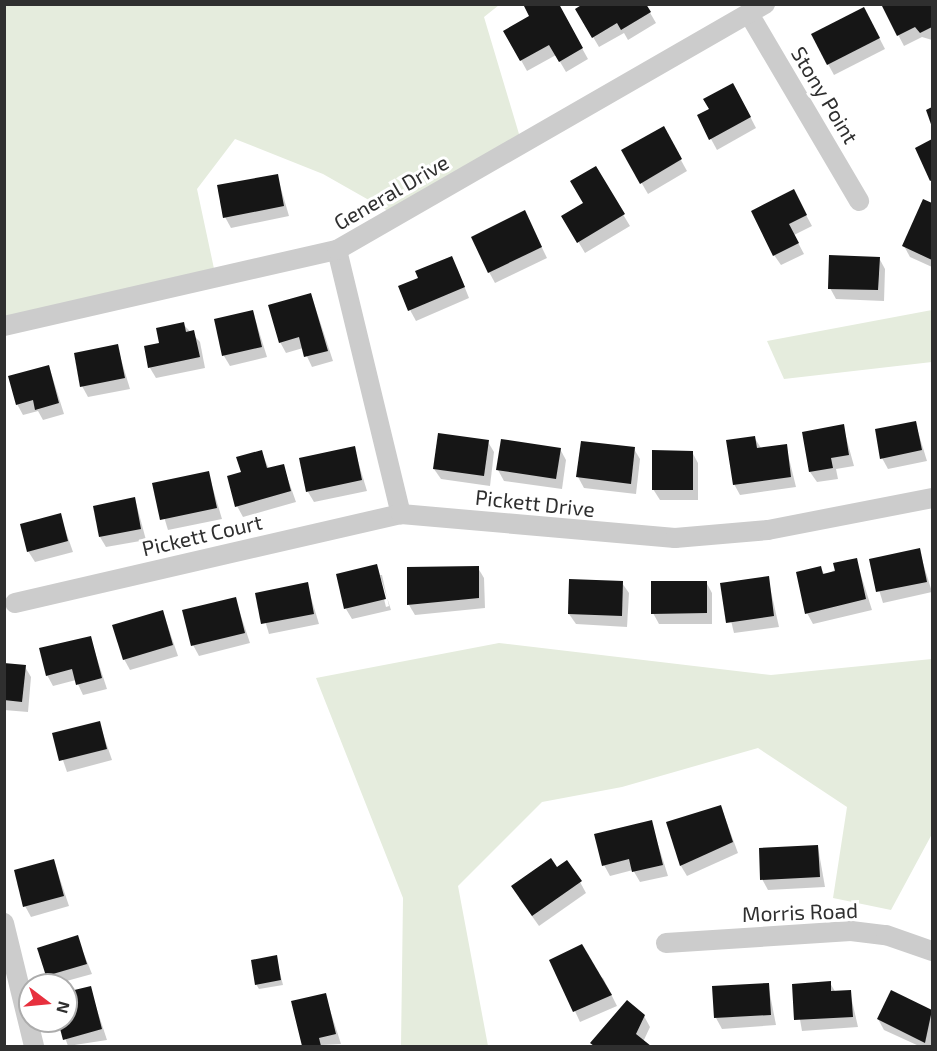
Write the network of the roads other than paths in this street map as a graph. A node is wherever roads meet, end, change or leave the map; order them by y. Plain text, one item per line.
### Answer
1 (757, 9) edge
2 (859, 201) dead end
3 (337, 250) junction
4 (4, 326) edge
5 (933, 498) edge
6 (401, 514) junction
7 (15, 603) dead end
8 (4, 923) edge
9 (666, 943) dead end
10 (933, 951) edge
11 (34, 1047) edge

1 - 2 street, Stony Point
1 - 3 street, General Drive
3 - 4 street, General Drive
3 - 6 street
5 - 6 street, Pickett Drive
6 - 7 street, Pickett Court
8 - 11 street
9 - 10 street, Morris Road

